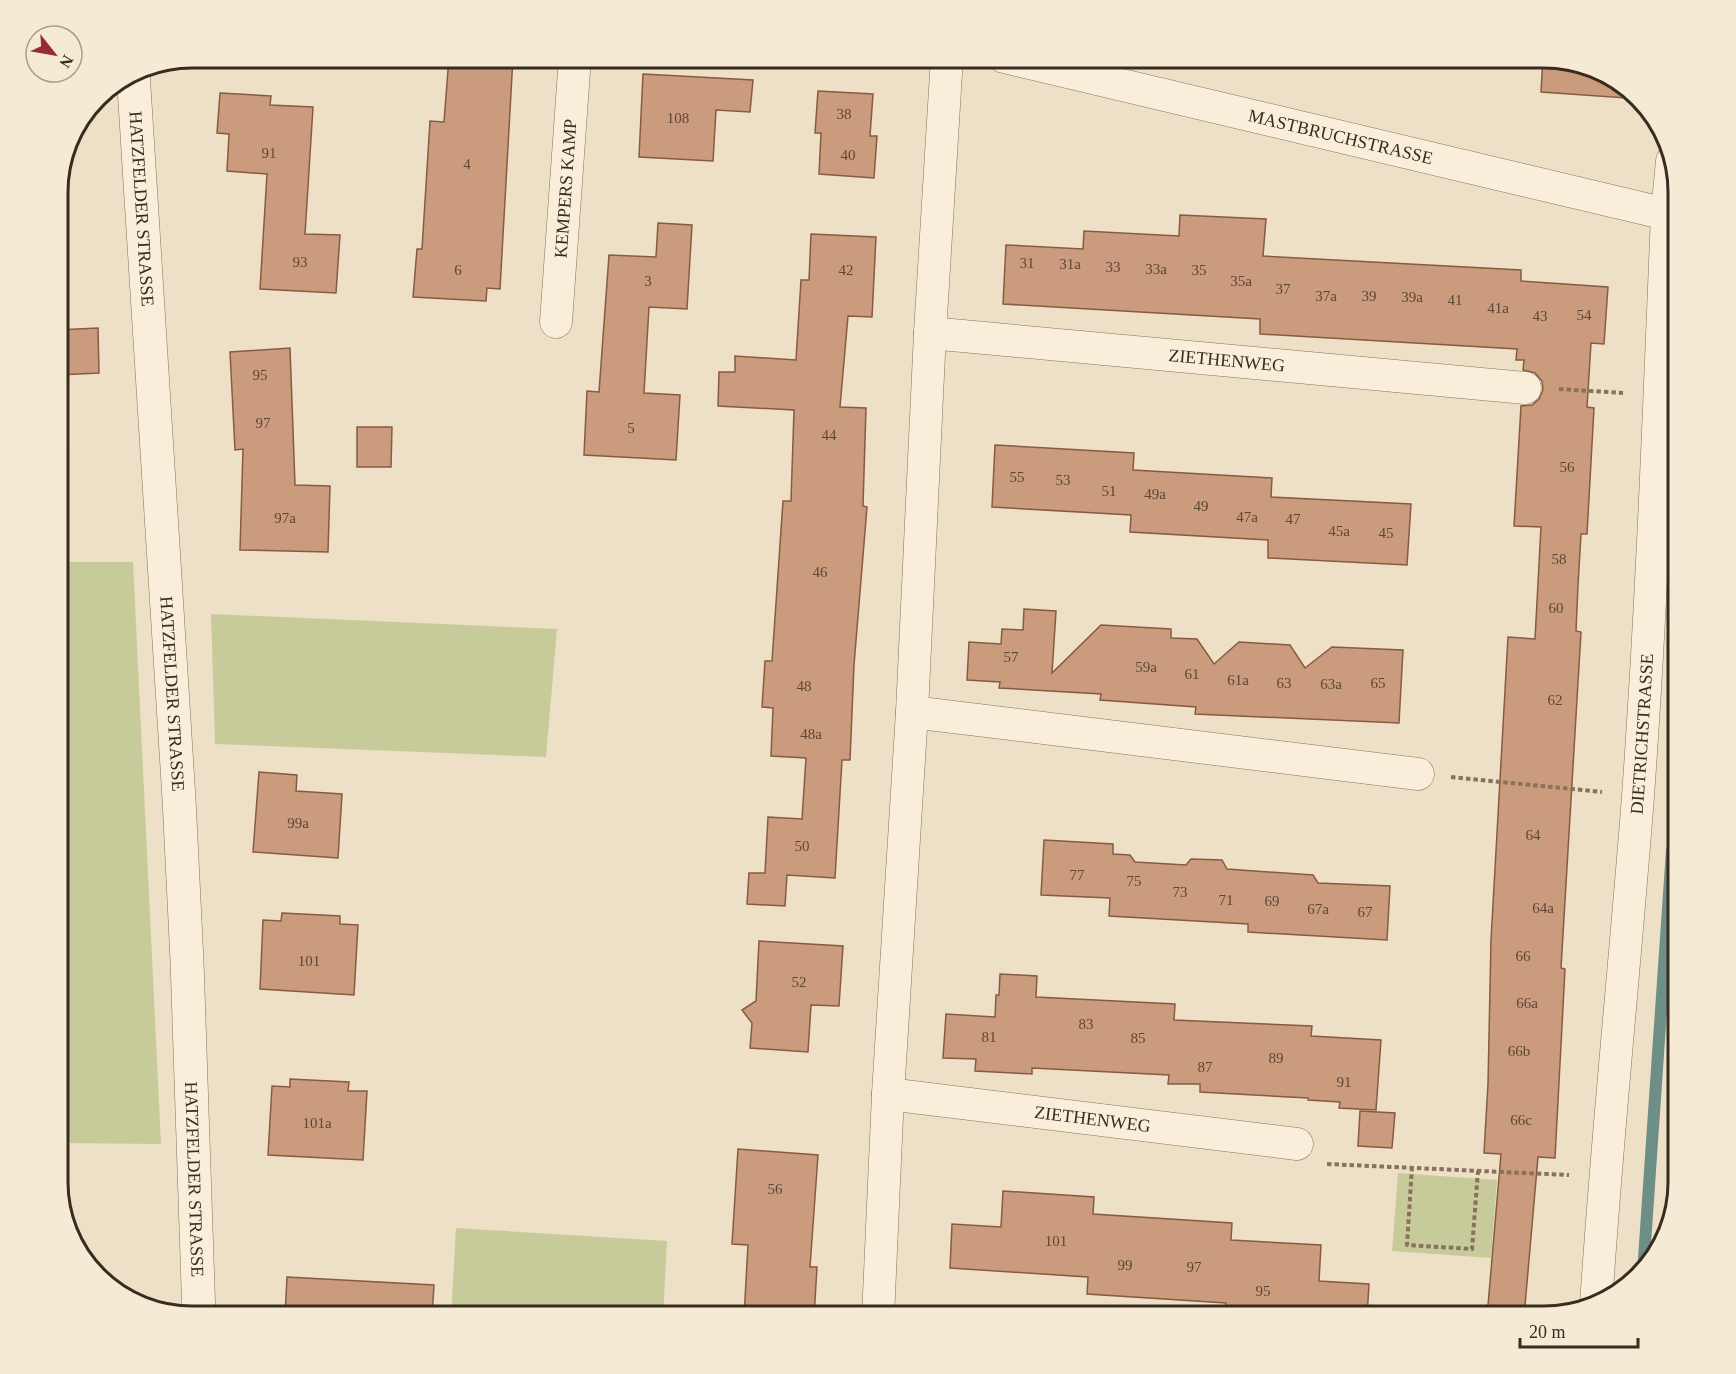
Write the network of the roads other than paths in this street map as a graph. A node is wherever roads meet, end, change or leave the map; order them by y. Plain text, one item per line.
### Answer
1 (574, 68) edge
2 (946, 68) edge
3 (1050, 68) edge
4 (134, 82) edge
5 (1668, 215) edge
6 (1668, 280) edge
7 (556, 322) dead end
8 (930, 333) junction
9 (1525, 388) road end
10 (1665, 558) edge
11 (912, 712) junction
12 (1418, 774) road end
13 (888, 1094) junction
14 (1296, 1144) road end
15 (1597, 1295) edge
16 (199, 1306) edge
17 (878, 1306) edge

1 - 7 street, KEMPERS KAMP
2 - 8 street
3 - 5 street, MASTBRUCHSTRASSE
4 - 16 street, HATZFELDER STRASSE
6 - 10 street, DIETRICHSTRASSE
8 - 9 street, ZIETHENWEG
8 - 11 street
10 - 15 street, DIETRICHSTRASSE
11 - 12 street
11 - 13 street
13 - 14 street, ZIETHENWEG
13 - 17 street

